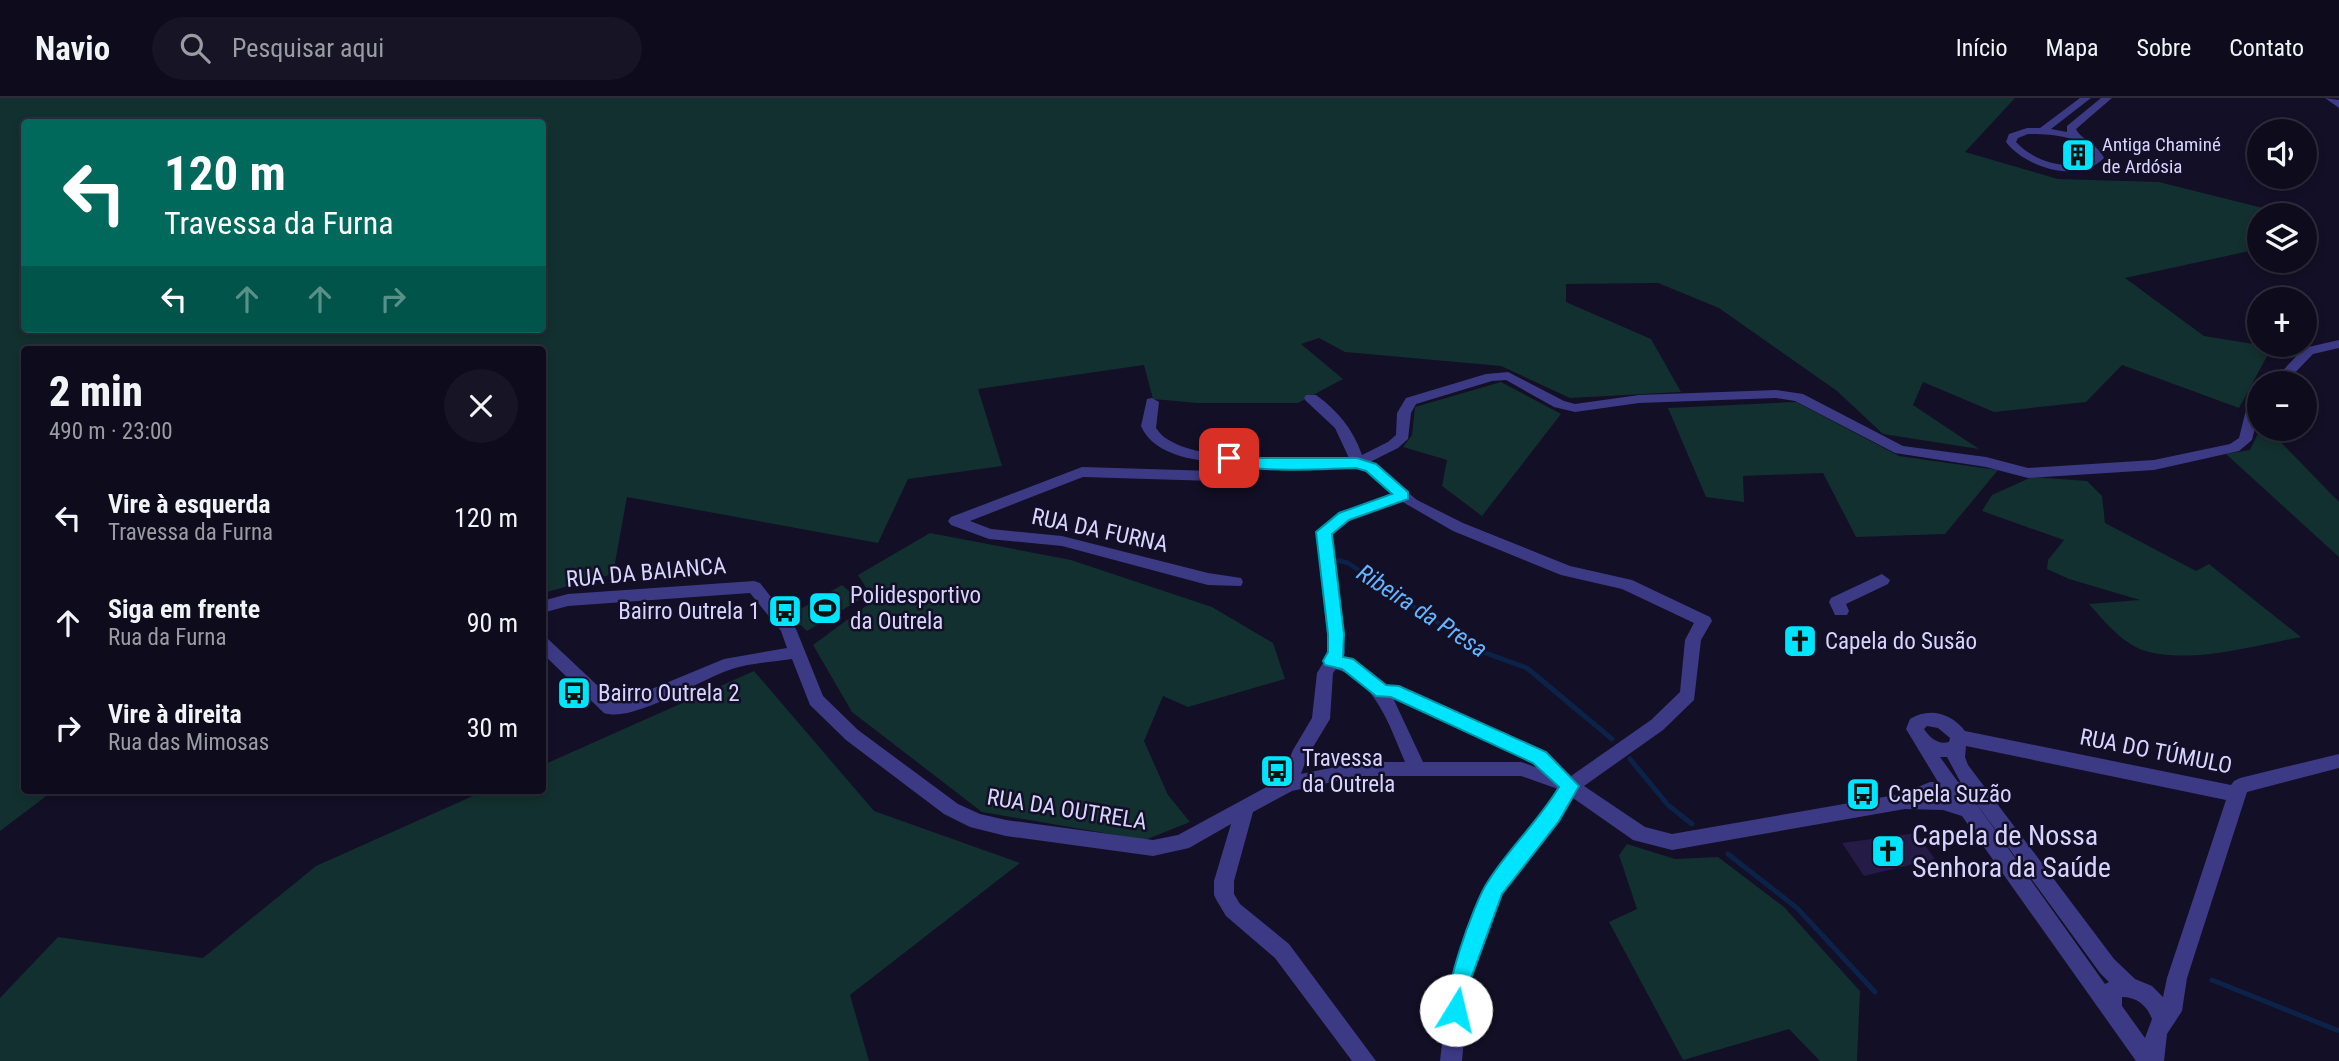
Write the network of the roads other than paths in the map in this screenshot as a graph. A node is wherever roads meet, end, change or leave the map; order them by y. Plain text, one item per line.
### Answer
1 (2086, 98) edge
2 (2107, 98) edge
3 (2330, 98) edge
4 (2338, 101) edge
5 (2042, 131) junction
6 (2075, 138) junction
7 (2339, 344) edge
8 (2287, 371) edge
9 (1311, 397) dead end
10 (1152, 402) dead end
11 (2247, 433) edge
12 (1243, 463) junction
13 (1357, 463) junction
14 (1403, 495) junction
15 (1882, 580) dead end
16 (1235, 582) dead end
17 (754, 587) joint
18 (546, 606) edge
19 (1841, 611) dead end
20 (546, 647) edge
21 (799, 652) junction
22 (1331, 661) junction
23 (1382, 691) junction
24 (1920, 739) junction
25 (1957, 747) junction
26 (2339, 761) edge
27 (1416, 767) junction
28 (1288, 784) junction
29 (1570, 786) junction
30 (2236, 794) junction
31 (1953, 797) junction
32 (1245, 808) junction
33 (2002, 824) junction
34 (2175, 983) junction
35 (2135, 989) junction
36 (2115, 1012) junction
37 (2160, 1025) junction
38 (1365, 1061) edge
39 (1451, 1061) edge
40 (2151, 1061) edge

1 - 5 street
2 - 6 street
3 - 4 street
5 - 6 street
5 - 6 street
7 - 8 street
9 - 13 street
10 - 12 street
11 - 13 street
12 - 13 street
12 - 16 street, RUA DA FURNA
13 - 14 street
14 - 22 street
14 - 29 street
15 - 19 street
17 - 18 street, RUA DA BAIANCA
17 - 21 street, RUA DA OUTRELA
20 - 21 street
21 - 32 street, RUA DA OUTRELA
22 - 23 street
22 - 28 street
23 - 27 street
23 - 29 street
24 - 25 street, RUA DO TÚMULO
24 - 25 street
24 - 31 street
25 - 30 street, RUA DO TÚMULO
25 - 31 street
25 - 33 street
26 - 30 street, RUA DO TÚMULO
27 - 28 street, RUA DA OUTRELA
27 - 29 street, RUA DA OUTRELA
28 - 32 street, RUA DA OUTRELA
29 - 31 street
29 - 39 street
30 - 34 street
31 - 33 street
31 - 36 street
32 - 38 street
33 - 35 street
34 - 35 street
34 - 37 street
35 - 36 street
35 - 37 street
36 - 37 street
36 - 40 street
37 - 40 street

